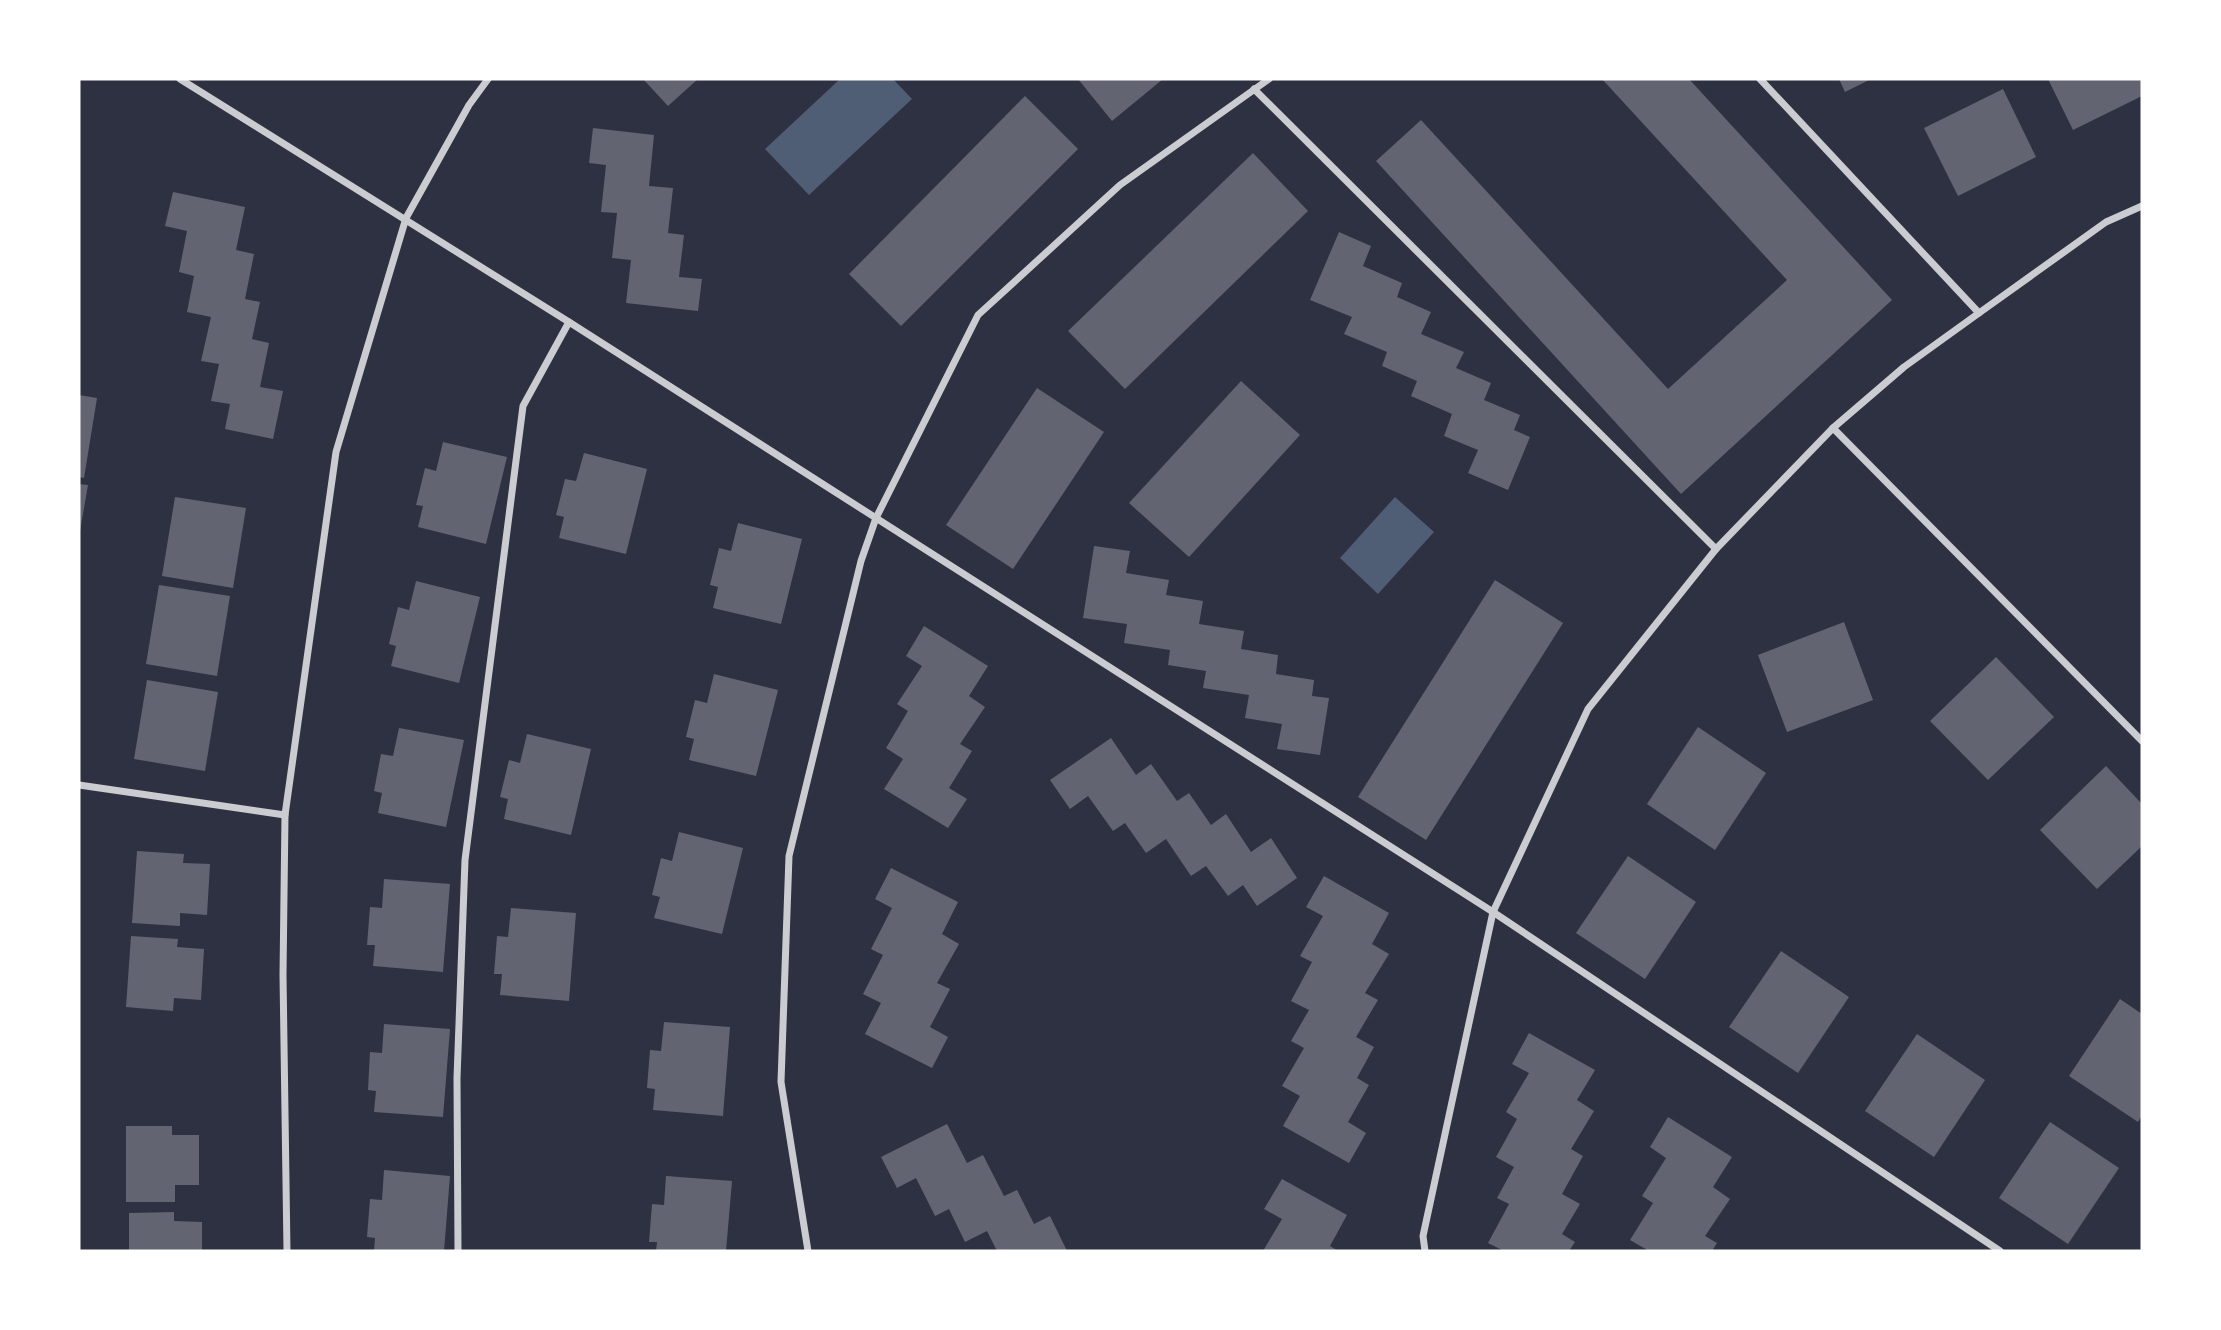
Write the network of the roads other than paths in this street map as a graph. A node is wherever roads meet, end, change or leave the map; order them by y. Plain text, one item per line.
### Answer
1 (180, 79) edge
2 (488, 79) edge
3 (1269, 79) edge
4 (1760, 79) edge
5 (1254, 89) junction
6 (2142, 206) edge
7 (406, 218) junction
8 (1979, 313) junction
9 (569, 322) junction
10 (1833, 428) junction
11 (876, 518) junction
12 (1716, 549) junction
13 (2142, 741) edge
14 (79, 785) edge
15 (285, 815) junction
16 (1493, 912) junction
17 (287, 1251) edge
18 (458, 1251) edge
19 (808, 1251) edge
20 (1425, 1251) edge
21 (2000, 1251) edge

1 - 7 street
2 - 7 street
3 - 5 street
4 - 8 street
5 - 11 street
5 - 12 street
6 - 8 street
7 - 9 street
7 - 15 street
8 - 10 street
9 - 11 street
9 - 18 street
10 - 12 street
10 - 13 street
11 - 16 street
11 - 19 street
12 - 16 street
14 - 15 street
15 - 17 street
16 - 20 street
16 - 21 street

